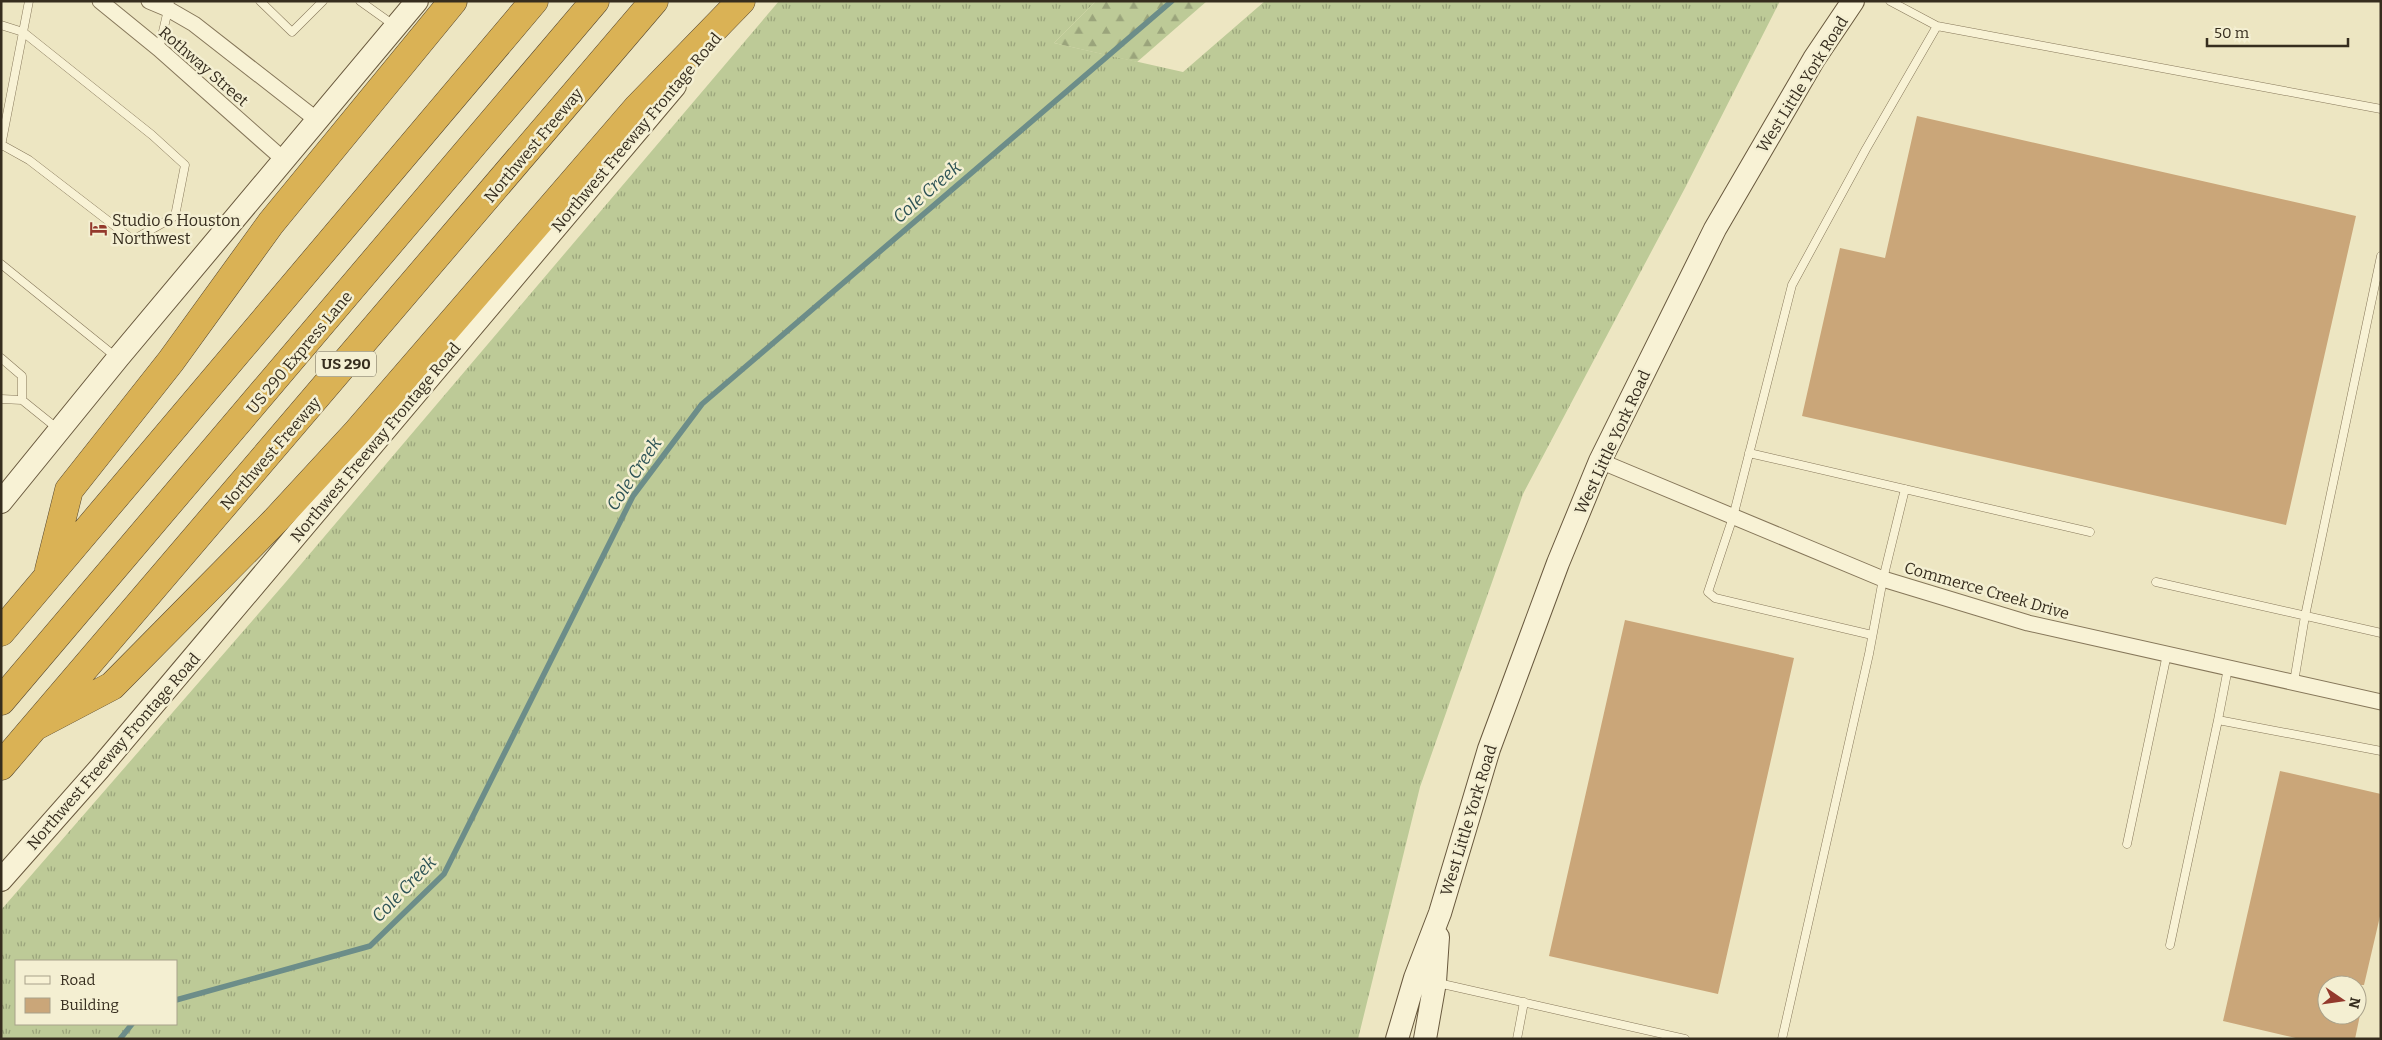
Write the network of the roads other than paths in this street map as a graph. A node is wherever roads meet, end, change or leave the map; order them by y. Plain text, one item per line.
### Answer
1 (29, 1) edge
2 (100, 1) edge
3 (149, 1) edge
4 (260, 1) edge
5 (323, 1) edge
6 (360, 1) edge
7 (417, 1) edge
8 (453, 1) edge
9 (534, 1) edge
10 (595, 1) edge
11 (654, 1) edge
12 (742, 1) edge
13 (746, 1) edge
14 (1853, 1) edge
15 (1890, 1) edge
16 (169, 5) edge
17 (1, 25) edge
18 (396, 26) junction
19 (1937, 26) junction
20 (23, 32) junction
21 (159, 49) junction
22 (2381, 109) edge
23 (317, 120) junction
24 (1, 146) edge
25 (283, 160) junction
26 (2381, 256) edge
27 (1, 264) edge
28 (1, 358) edge
29 (118, 358) junction
30 (1, 399) edge
31 (22, 400) junction
32 (60, 431) junction
33 (1749, 453) junction
34 (1600, 461) junction
35 (1905, 490) junction
36 (1, 502) edge
37 (1733, 517) junction
38 (2090, 532) dead end
39 (48, 577) junction
40 (1882, 579) junction
41 (2156, 582) dead end
42 (2305, 616) junction
43 (1, 632) edge
44 (2381, 633) edge
45 (1872, 635) junction
46 (2167, 654) junction
47 (2228, 668) junction
48 (2294, 682) junction
49 (1, 701) edge
50 (2381, 702) edge
51 (2218, 720) junction
52 (36, 726) junction
53 (2381, 751) edge
54 (1, 766) edge
55 (2127, 844) dead end
56 (1, 880) edge
57 (1440, 913) junction
58 (2170, 945) dead end
59 (1434, 982) junction
60 (1524, 1002) junction
61 (1397, 1039) edge
62 (1425, 1039) edge
63 (1517, 1039) edge
64 (1685, 1039) edge
65 (1782, 1039) edge

1 - 20 lane
2 - 21 street, Rothway Street
3 - 16 street, Rothway Street
4 - 5 lane
6 - 18 lane
7 - 18 main road
8 - 39 highway
9 - 39 highway
10 - 49 highway, US 290 Express Lane
11 - 52 highway, Northwest Freeway / US 290
12 - 52 highway
13 - 56 main road, Northwest Freeway Frontage Road
14 - 34 main road, West Little York Road
15 - 19 lane
16 - 21 lane
16 - 23 street, Rothway Street
17 - 20 lane
18 - 23 main road
19 - 22 lane
19 - 33 lane
20 - 24 lane
20 - 24 lane
21 - 25 street, Rothway Street
23 - 25 main road
25 - 29 main road
26 - 42 lane
27 - 29 lane
28 - 31 lane
29 - 32 main road
30 - 31 lane
31 - 32 lane
32 - 36 main road
33 - 35 lane
33 - 37 lane
34 - 37 street, Commerce Creek Drive
34 - 57 main road, West Little York Road
35 - 38 lane
35 - 40 lane
37 - 40 street, Commerce Creek Drive
37 - 45 lane
39 - 43 highway
40 - 45 lane
40 - 46 street, Commerce Creek Drive
41 - 42 lane
42 - 44 lane
42 - 48 lane
45 - 65 lane
46 - 47 street, Commerce Creek Drive
46 - 55 lane
47 - 48 street, Commerce Creek Drive
47 - 51 lane
48 - 50 street, Commerce Creek Drive
51 - 53 lane
51 - 58 lane
52 - 54 highway, Northwest Freeway / US 290
57 - 59 main road, West Little York Road
57 - 61 main road, West Little York Road
59 - 60 lane
59 - 62 main road, West Little York Road
60 - 63 lane
60 - 64 lane

